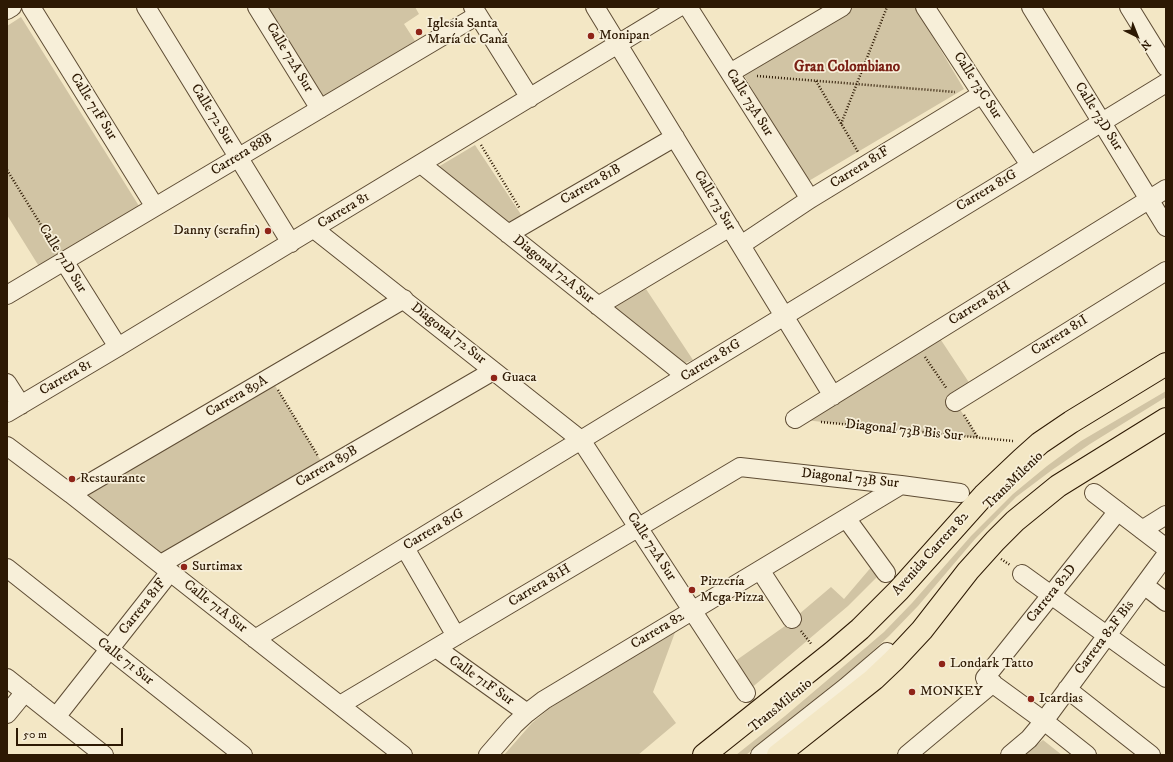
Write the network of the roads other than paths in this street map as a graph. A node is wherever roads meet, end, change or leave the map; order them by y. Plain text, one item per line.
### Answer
1 (12, 7) edge
2 (31, 7) edge
3 (146, 7) edge
4 (257, 7) edge
5 (595, 7) edge
6 (679, 7) edge
7 (688, 7) edge
8 (842, 7) edge
9 (925, 7) edge
10 (1031, 7) edge
11 (1129, 7) edge
12 (7, 10) edge
13 (475, 11) edge
14 (618, 44) junction
15 (1166, 67) edge
16 (730, 73) junction
17 (1166, 83) edge
18 (982, 94) junction
19 (530, 98) junction
20 (320, 109) junction
21 (1101, 122) junction
22 (675, 137) junction
23 (239, 158) junction
24 (421, 164) junction
25 (1030, 165) junction
26 (1166, 189) edge
27 (810, 199) junction
28 (1149, 200) junction
29 (155, 207) junction
30 (730, 227) junction
31 (1166, 227) edge
32 (314, 229) junction
33 (508, 234) junction
34 (291, 243) junction
35 (741, 245) junction
36 (64, 261) junction
37 (1166, 271) edge
38 (7, 295) edge
39 (404, 299) junction
40 (598, 306) junction
41 (784, 316) junction
42 (118, 347) junction
43 (1166, 364) edge
44 (493, 371) junction
45 (686, 376) junction
46 (1166, 376) edge
47 (7, 384) edge
48 (833, 396) junction
49 (955, 402) dead end
50 (14, 409) edge
51 (1166, 409) edge
52 (795, 419) road end
53 (1166, 419) edge
54 (581, 440) junction
55 (7, 446) edge
56 (740, 467) joint
57 (901, 485) junction
58 (960, 493) dead end
59 (1094, 493) dead end
60 (71, 494) junction
61 (1118, 511) junction
62 (1166, 515) edge
63 (846, 518) junction
64 (638, 528) junction
65 (1142, 530) junction
66 (405, 548) junction
67 (1166, 548) edge
68 (1166, 555) edge
69 (7, 568) edge
70 (166, 568) junction
71 (760, 570) junction
72 (886, 573) dead end
73 (1022, 574) dead end
74 (1144, 585) junction
75 (1051, 595) junction
76 (1166, 602) edge
77 (692, 610) junction
78 (792, 619) dead end
79 (456, 636) junction
80 (1107, 636) junction
81 (255, 639) junction
82 (436, 648) junction
83 (110, 649) junction
84 (7, 678) edge
85 (1166, 678) edge
86 (989, 681) junction
87 (1067, 689) junction
88 (25, 692) junction
89 (746, 693) dead end
90 (340, 705) junction
91 (526, 713) junction
92 (7, 714) edge
93 (56, 717) junction
94 (1044, 721) junction
95 (385, 749) edge
96 (96, 753) edge
97 (243, 755) edge
98 (403, 755) edge
99 (488, 755) edge
100 (704, 755) edge
101 (720, 755) edge
102 (760, 755) edge
103 (778, 755) edge
104 (907, 755) edge
105 (1010, 755) edge
106 (1087, 755) edge
107 (1151, 755) edge

1 - 12 street
2 - 29 street, Calle 71F Sur
3 - 23 street, Calle 72 Sur
4 - 20 street, Calle 72A Sur
5 - 14 street, Calle 73 Sur
6 - 14 street, Carrera 81
7 - 16 street, Calle 73A Sur
8 - 16 street
9 - 18 street, Calle 73C Sur
10 - 21 street, Calle 73D Sur
11 - 15 street
13 - 19 street
13 - 20 street, Carrera 88B
14 - 19 street, Carrera 81
14 - 22 street, Calle 73 Sur
16 - 27 street, Calle 73A Sur
17 - 21 street, Carrera 81G
18 - 25 street, Calle 73C Sur
18 - 27 street, Carrera 81F
19 - 24 street, Carrera 81
20 - 23 street, Carrera 88B
21 - 25 street, Carrera 81G
21 - 28 street, Calle 73D Sur
22 - 30 street, Calle 73 Sur
22 - 33 street, Carrera 81B
23 - 29 street, Carrera 88B
23 - 34 street, Calle 72 Sur
24 - 32 street, Carrera 81
24 - 33 street, Diagonal 72A Sur
25 - 41 street, Carrera 81G
26 - 28 street, Carrera 81H
27 - 35 street, Carrera 81F
28 - 31 street, Calle 73D Sur
28 - 48 street, Carrera 81H
29 - 36 street, Carrera 88B
30 - 35 street, Calle 73 Sur
30 - 40 street
32 - 34 street, Carrera 81
32 - 39 street, Diagonal 72 Sur
33 - 40 street, Diagonal 72A Sur
34 - 42 street, Carrera 81
35 - 41 street, Calle 73 Sur
36 - 38 street, Carrera 88B
36 - 42 street, Calle 71D Sur
37 - 49 street, Carrera 81I
39 - 44 street, Diagonal 72 Sur
39 - 60 street, Carrera 89A
40 - 45 street, Diagonal 72A Sur
41 - 45 street, Carrera 81G
41 - 48 street, Calle 73 Sur
42 - 50 street, Carrera 81
43 - 100 main road, Avenida Carrera 82
44 - 54 street, Diagonal 72 Sur
44 - 70 street, Carrera 89B
45 - 54 street, Carrera 81G
46 - 101 street, TransMilenio
47 - 50 street
48 - 52 street, Carrera 81H
51 - 102 street, TransMilenio
53 - 103 main road
54 - 64 street, Calle 72A Sur
54 - 66 street, Carrera 81G
55 - 60 street, Calle 71A Sur
56 - 57 street, Diagonal 73B Sur
56 - 64 street, Carrera 81H
57 - 58 street, Diagonal 73B Sur
57 - 63 street, Carrera 82
59 - 61 street
60 - 70 street, Calle 71A Sur
61 - 65 street
61 - 75 street, Carrera 82D
62 - 65 street
63 - 71 street, Carrera 82
63 - 72 street
64 - 77 street, Calle 72A Sur
64 - 79 street, Carrera 81H
65 - 67 street
66 - 79 street, Calle 71F Sur
66 - 81 street, Carrera 81G
68 - 74 street, Carrera 82F Bis
69 - 83 street, Calle 71 Sur
70 - 81 street, Calle 71A Sur
70 - 83 street, Carrera 81F
71 - 77 street, Carrera 82
71 - 78 street
73 - 75 street
74 - 76 street
74 - 80 street, Carrera 82F Bis
75 - 80 street
75 - 86 street, Carrera 82D
77 - 89 street, Calle 72A Sur
77 - 91 street, Carrera 82
79 - 82 street, Carrera 81H
80 - 85 street
80 - 87 street, Carrera 82F Bis
81 - 90 street, Calle 71A Sur
82 - 90 street, Carrera 81H
82 - 91 street, Calle 71F Sur
83 - 93 street, Carrera 81F
83 - 97 street, Calle 71 Sur
84 - 88 street
86 - 94 street
86 - 104 street, Carrera 82D
87 - 94 street, Carrera 82F Bis
87 - 107 street
88 - 92 street
88 - 93 street
90 - 95 street, Calle 71A Sur
91 - 99 street, Carrera 82
93 - 96 street
94 - 105 street, Carrera 82F Bis
94 - 106 street
95 - 98 street, Calle 71A Sur

